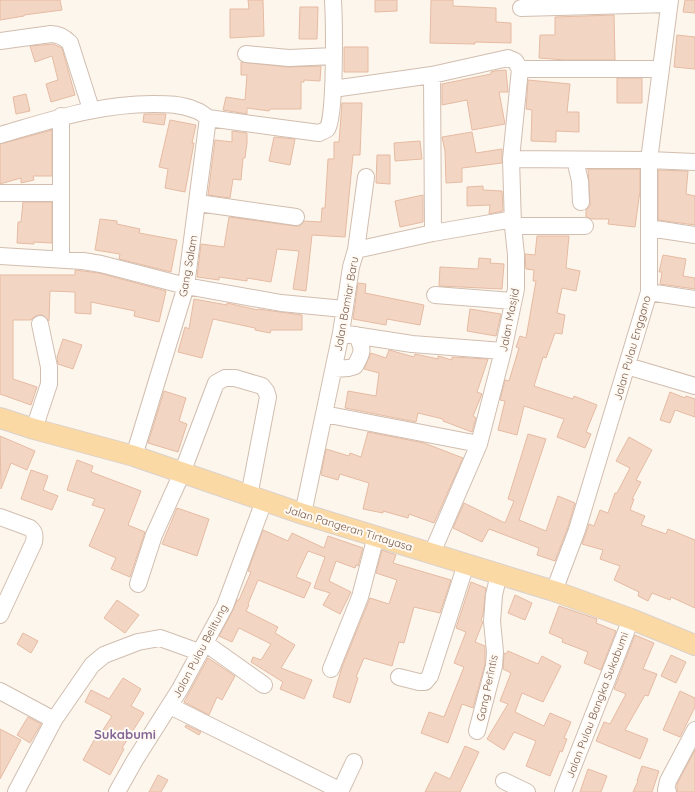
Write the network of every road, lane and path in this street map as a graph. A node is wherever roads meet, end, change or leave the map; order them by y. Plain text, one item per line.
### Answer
1 (334, 0) edge
2 (669, 2) edge
3 (521, 8) dead end
4 (0, 41) edge
5 (246, 54) dead end
6 (334, 56) junction
7 (520, 69) junction
8 (661, 69) junction
9 (432, 75) junction
10 (333, 89) junction
11 (91, 109) junction
12 (61, 116) junction
13 (208, 118) junction
14 (0, 135) edge
15 (511, 160) junction
16 (575, 160) junction
17 (649, 160) junction
18 (695, 162) edge
19 (366, 177) dead end
20 (0, 193) edge
21 (61, 193) junction
22 (581, 202) dead end
23 (198, 203) junction
24 (296, 217) dead end
25 (513, 222) junction
26 (585, 226) dead end
27 (649, 228) junction
28 (432, 232) junction
29 (695, 235) edge
30 (356, 250) junction
31 (0, 256) edge
32 (61, 260) junction
33 (186, 286) junction
34 (649, 292) junction
35 (435, 295) dead end
36 (695, 299) edge
37 (513, 301) junction
38 (344, 309) junction
39 (40, 324) dead end
40 (348, 334) junction
41 (503, 351) junction
42 (627, 366) junction
43 (334, 369) junction
44 (695, 386) edge
45 (324, 414) junction
46 (0, 418) edge
47 (34, 429) junction
48 (479, 444) junction
49 (134, 456) junction
50 (182, 473) junction
51 (257, 498) junction
52 (303, 514) junction
53 (0, 517) edge
54 (376, 536) junction
55 (432, 554) junction
56 (466, 564) junction
57 (499, 574) junction
58 (138, 584) dead end
59 (554, 591) junction
60 (0, 615) edge
61 (631, 618) junction
62 (695, 645) edge
63 (202, 647) junction
64 (331, 669) dead end
65 (400, 677) dead end
66 (264, 685) dead end
67 (0, 691) edge
68 (170, 706) junction
69 (54, 720) junction
70 (695, 730) edge
71 (478, 732) dead end
72 (354, 762) dead end
73 (504, 782) dead end
74 (341, 791) edge
75 (16, 792) edge
76 (117, 792) edge
77 (527, 792) edge
78 (563, 792) edge
79 (668, 792) edge

1 - 6 street
2 - 3 street
2 - 8 street, Jalan Pulau Enggano
4 - 11 street
5 - 6 street
6 - 10 street
7 - 8 street
7 - 9 street
7 - 15 street, Jalan Masjid
8 - 17 street, Jalan Pulau Enggano
9 - 10 street
9 - 28 street
10 - 13 street
11 - 12 street
11 - 13 street
12 - 14 street
12 - 21 street
13 - 23 street, Gang Salam
15 - 16 street
15 - 25 street, Jalan Masjid
16 - 17 street
16 - 22 street
17 - 18 street
17 - 27 street, Jalan Pulau Enggano
19 - 30 street
20 - 21 street
21 - 32 street
23 - 24 street
23 - 33 street, Gang Salam
25 - 26 street, Jalan Bamiar Baru
25 - 28 street, Jalan Bamiar Baru
25 - 37 street, Jalan Masjid
27 - 29 street
27 - 34 street, Jalan Pulau Enggano
28 - 30 street, Jalan Bamiar Baru
30 - 38 street, Jalan Bamiar Baru
31 - 32 street
32 - 33 street
33 - 38 street
33 - 49 street, Gang Salam
34 - 36 street
34 - 42 street, Jalan Pulau Enggano
35 - 37 street
37 - 41 street, Jalan Masjid
38 - 40 street, Jalan Bamiar Baru
39 - 47 street
40 - 41 street
40 - 43 street, Jalan Bamiar Baru
40 - 43 street
41 - 48 street, Jalan Masjid
42 - 44 street
42 - 59 street, Jalan Pulau Enggano
43 - 45 street, Jalan Bamiar Baru
45 - 48 street
45 - 52 street, Jalan Bamiar Baru
46 - 47 main road, Jalan Pangeran Tirtayasa
47 - 49 main road, Jalan Pangeran Tirtayasa
48 - 55 street, Jalan Masjid
49 - 50 main road, Jalan Pangeran Tirtayasa
50 - 51 main road, Jalan Pangeran Tirtayasa
50 - 51 street, Jalan Pulau Belitung
50 - 58 street
51 - 52 main road, Jalan Pangeran Tirtayasa
51 - 63 street, Jalan Pulau Belitung
52 - 54 main road, Jalan Pangeran Tirtayasa
53 - 60 street
54 - 55 main road, Jalan Pangeran Tirtayasa
54 - 64 street
55 - 56 main road, Jalan Pangeran Tirtayasa
56 - 57 main road, Jalan Pangeran Tirtayasa
56 - 65 street
57 - 59 main road, Jalan Pangeran Tirtayasa
57 - 71 street, Gang Perîntis
59 - 61 main road, Jalan Pangeran Tirtayasa
61 - 62 main road, Jalan Pangeran Tirtayasa
61 - 78 street, Jalan Pulau Bangka Sukabumi
63 - 66 street
63 - 68 street, Jalan Pulau Belitung
63 - 69 street
67 - 69 street
68 - 74 street
68 - 76 street, Jalan Pulau Belitung
69 - 75 street
70 - 79 street
72 - 74 street
73 - 77 street

